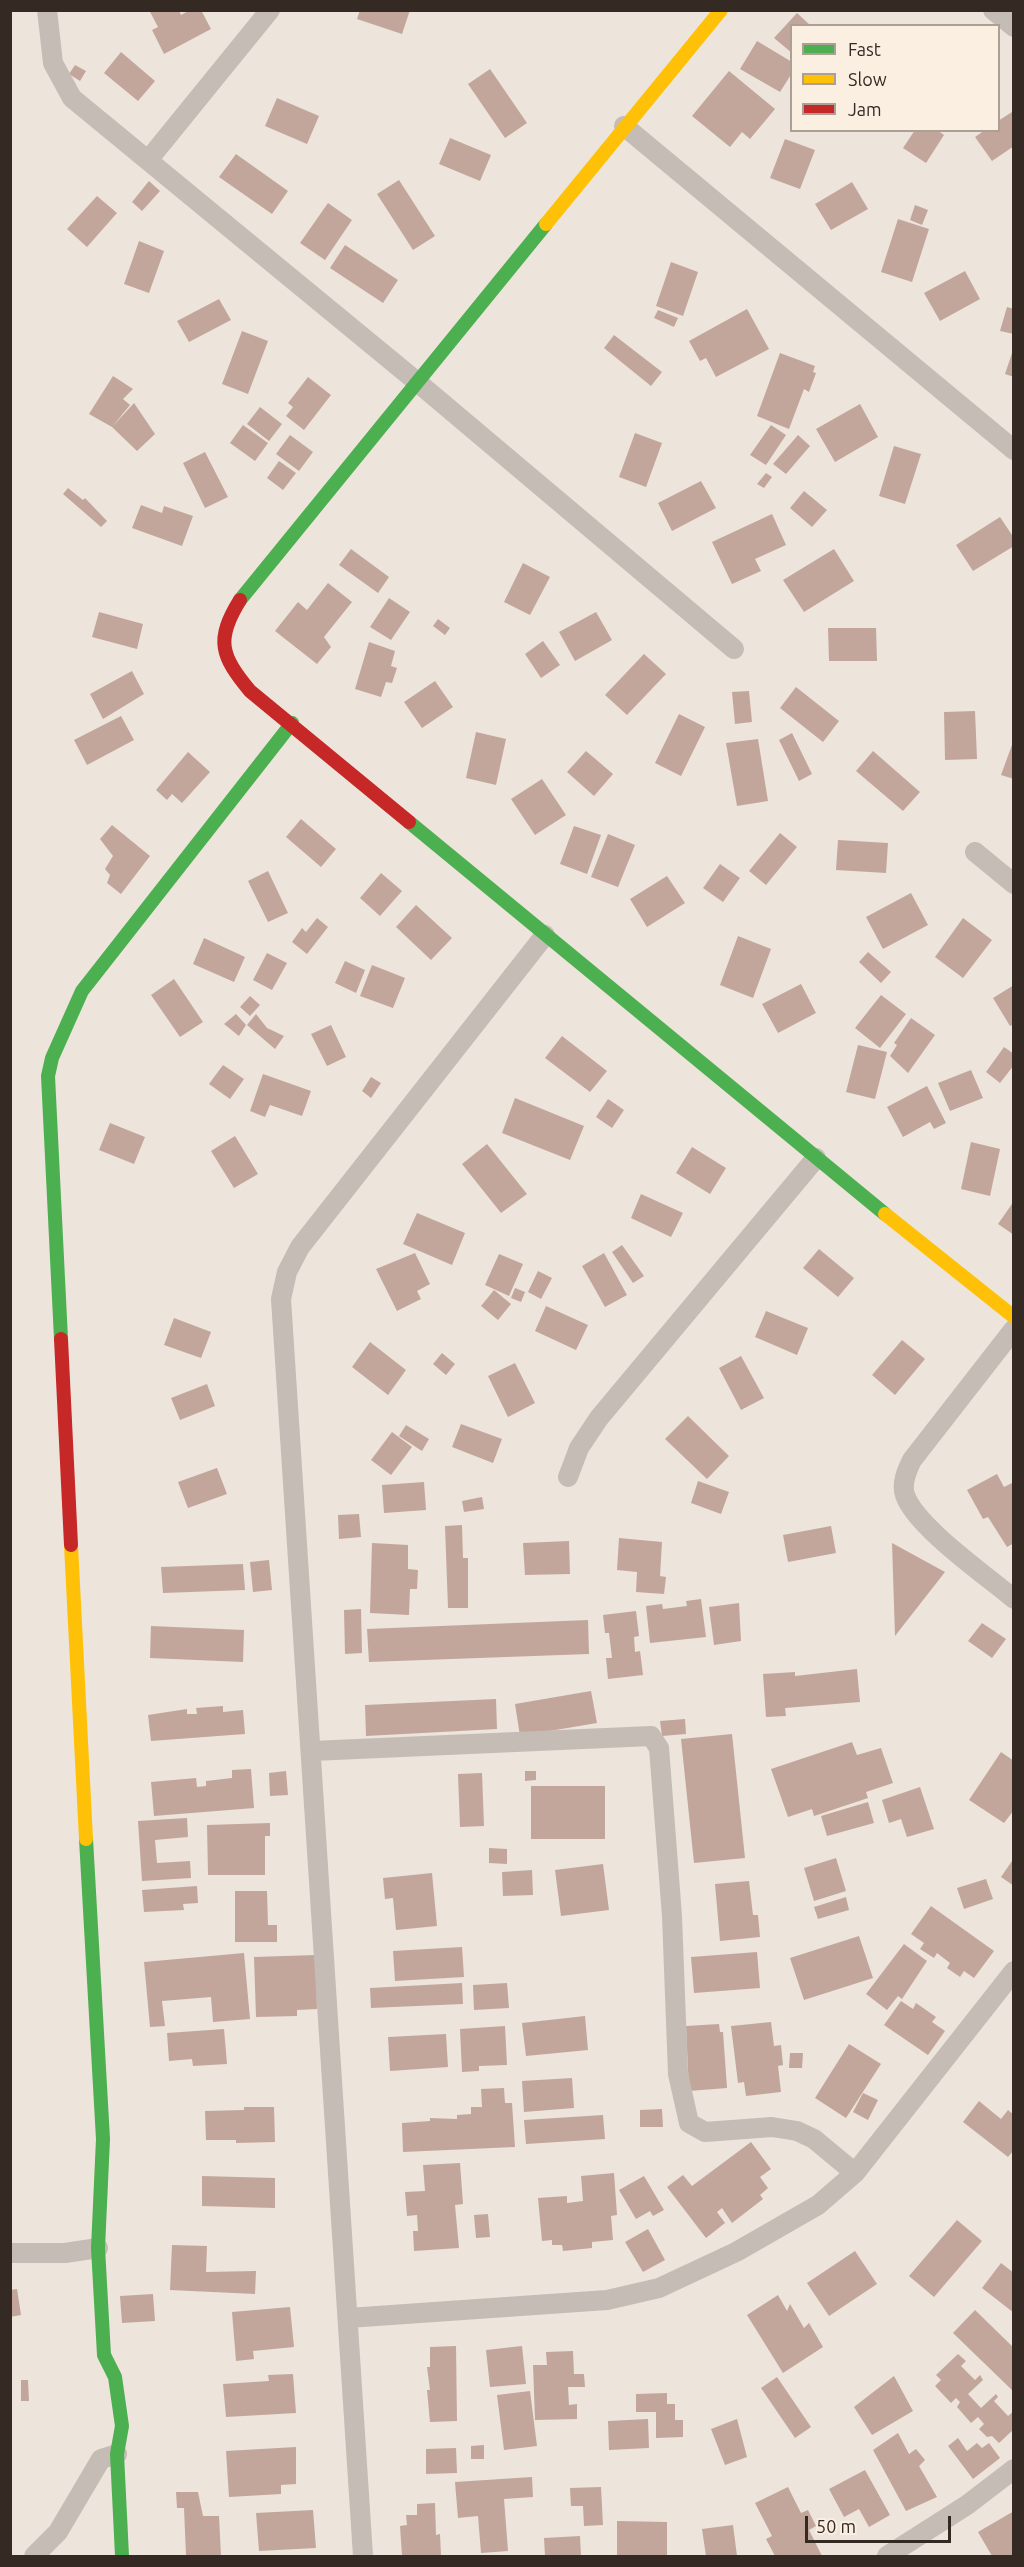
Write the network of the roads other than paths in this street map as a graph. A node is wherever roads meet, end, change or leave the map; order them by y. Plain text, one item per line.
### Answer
1 (47, 10) edge
2 (270, 10) edge
3 (721, 10) edge
4 (993, 10) edge
5 (1014, 27) edge
6 (624, 126) junction
7 (149, 159) junction
8 (416, 381) junction
9 (1014, 450) edge
10 (734, 649) dead end
11 (292, 723) junction
12 (975, 852) dead end
13 (1014, 884) edge
14 (545, 935) junction
15 (816, 1158) junction
16 (1014, 1317) edge
17 (1014, 1329) edge
18 (568, 1477) dead end
19 (1014, 1599) edge
20 (312, 1751) junction
21 (1014, 1971) edge
22 (855, 2173) junction
23 (98, 2248) junction
24 (10, 2253) edge
25 (348, 2318) junction
26 (117, 2454) junction
27 (1014, 2469) edge
28 (34, 2556) edge
29 (122, 2556) edge
30 (363, 2556) edge
31 (887, 2556) edge

1 - 7 street
2 - 7 street
3 - 6 street
4 - 5 street
6 - 8 street
6 - 9 street
7 - 8 street
8 - 10 street
8 - 11 street
11 - 14 street
11 - 23 street
12 - 13 street
14 - 15 street
14 - 20 street
15 - 16 street
15 - 18 street
17 - 19 street
20 - 22 street
20 - 25 street
21 - 22 street
22 - 25 street
23 - 24 street
23 - 26 street
25 - 30 street
26 - 28 street
26 - 29 street
27 - 31 street

